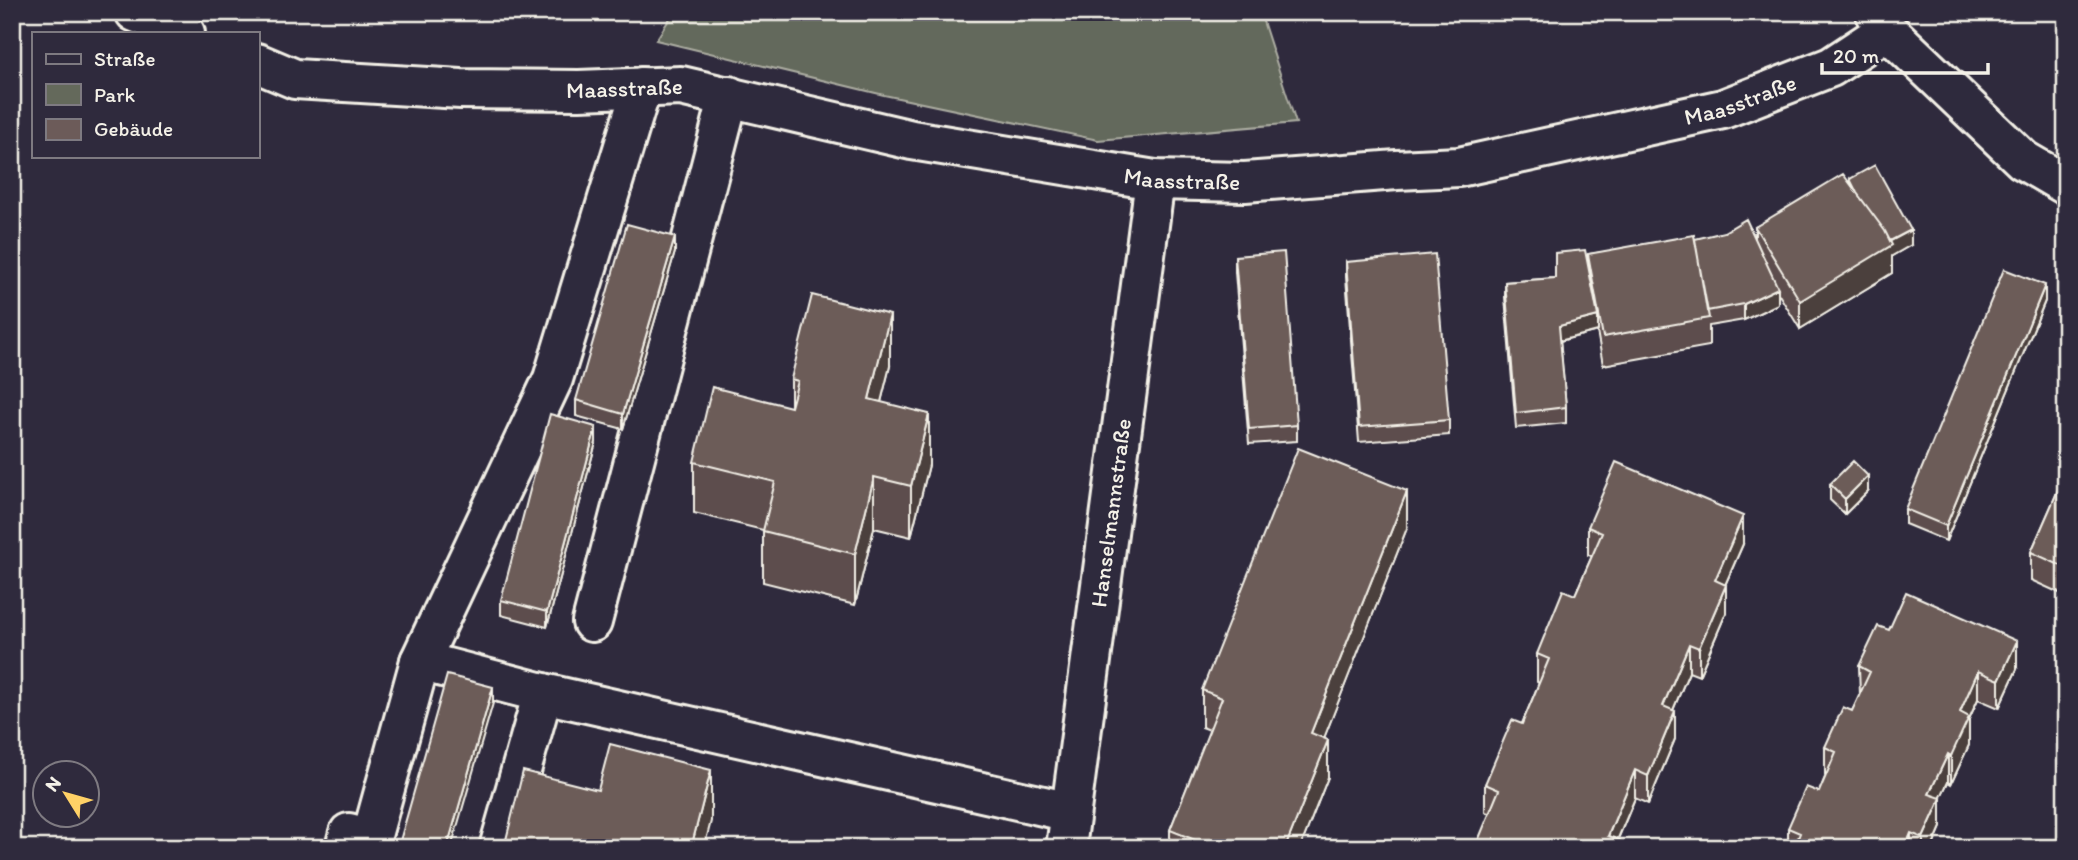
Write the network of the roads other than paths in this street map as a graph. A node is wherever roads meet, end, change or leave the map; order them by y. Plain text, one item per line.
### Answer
1 (135, 12) edge
2 (1881, 21) edge
3 (183, 32) edge
4 (259, 64) edge
5 (642, 87) junction
6 (729, 96) junction
7 (1155, 180) junction
8 (2066, 185) edge
9 (592, 622) dead end
10 (420, 661) junction
11 (543, 693) junction
12 (1068, 830) edge
13 (345, 848) edge
14 (499, 848) edge

1 - 3 street
2 - 7 street, Maasstraße
2 - 8 street
4 - 5 street, Maasstraße
5 - 6 street, Maasstraße
5 - 10 street
6 - 7 street, Maasstraße
6 - 9 street
7 - 12 street, Hanselmannstraße
10 - 11 street
10 - 13 street
11 - 12 street
11 - 14 street

